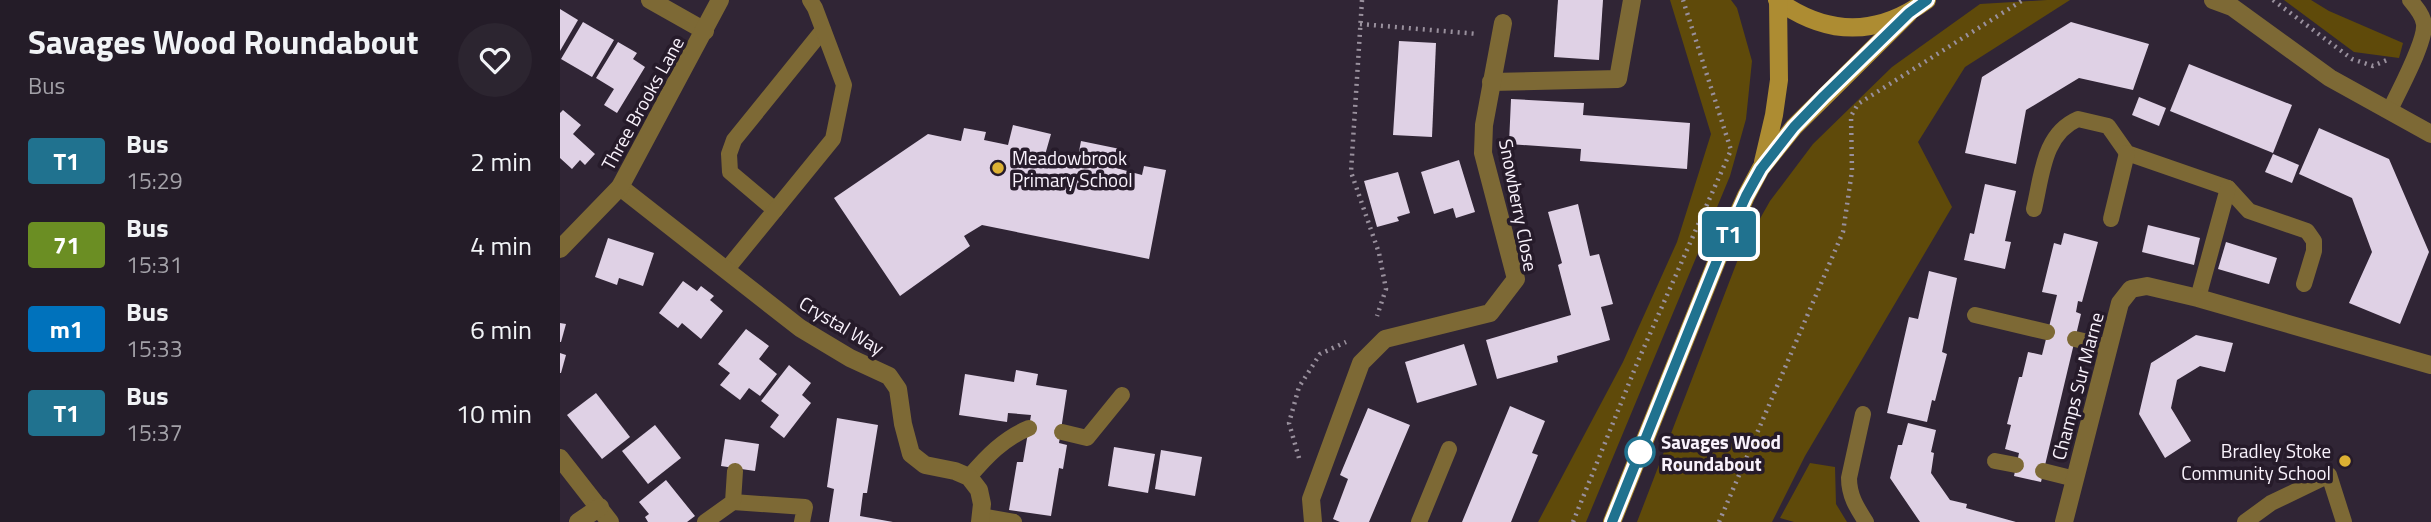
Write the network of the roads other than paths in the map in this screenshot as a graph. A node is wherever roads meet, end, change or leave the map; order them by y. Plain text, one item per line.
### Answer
1 (650, 0) edge
2 (720, 0) edge
3 (810, 0) edge
4 (1632, 0) edge
5 (1778, 0) edge
6 (1927, 0) edge
7 (2213, 0) edge
8 (2410, 0) edge
9 (1909, 13) junction
10 (2427, 23) edge
11 (1502, 29) road end
12 (823, 30) junction
13 (705, 31) junction
14 (1492, 82) junction
15 (2390, 110) junction
16 (2431, 134) edge
17 (2127, 153) junction
18 (1761, 169) junction
19 (620, 187) junction
20 (2228, 188) junction
21 (2034, 209) dead end
22 (775, 210) junction
23 (2111, 219) dead end
24 (560, 249) edge
25 (727, 269) junction
26 (2304, 284) dead end
27 (2198, 298) junction
28 (1975, 315) dead end
29 (2047, 332) dead end
30 (2075, 339) dead end
31 (2109, 347) junction
32 (2431, 365) edge
33 (1122, 395) dead end
34 (1863, 414) dead end
35 (1029, 428) dead end
36 (1062, 432) dead end
37 (1449, 449) dead end
38 (560, 458) edge
39 (1995, 460) dead end
40 (2016, 466) dead end
41 (735, 471) dead end
42 (2043, 471) dead end
43 (969, 477) junction
44 (2075, 479) junction
45 (733, 502) junction
46 (605, 515) edge
47 (980, 519) edge
48 (578, 522) edge
49 (705, 522) edge
50 (802, 522) edge
51 (1014, 522) edge
52 (1314, 522) edge
53 (1419, 522) edge
54 (1612, 522) edge
55 (1866, 522) edge
56 (2063, 522) edge
57 (2245, 522) edge
58 (2344, 522) edge

1 - 13 street
2 - 13 street, Three Brooks Lane
3 - 12 lane
4 - 14 street
5 - 9 street
5 - 18 street
6 - 9 street
7 - 15 street
8 - 10 lane
9 - 18 street
10 - 15 lane
11 - 14 street, Snowberry Close
12 - 22 lane
12 - 22 lane
13 - 19 street, Three Brooks Lane
14 - 52 street, Snowberry Close
15 - 16 street
17 - 20 lane
17 - 21 lane
17 - 23 lane
18 - 54 street
19 - 24 street, Three Brooks Lane
19 - 25 street, Crystal Way
20 - 26 lane
20 - 27 lane
22 - 25 lane
25 - 43 street, Crystal Way
27 - 31 street, Champs Sur Marne
27 - 32 street, Champs Sur Marne
28 - 29 lane
30 - 31 lane
31 - 44 street, Champs Sur Marne
33 - 36 lane
34 - 55 lane
35 - 43 lane
37 - 53 lane
38 - 46 street
39 - 40 lane
41 - 45 lane
42 - 44 lane
43 - 47 street
44 - 56 street, Champs Sur Marne
45 - 49 lane
45 - 50 lane
46 - 48 street
47 - 51 lane
57 - 58 lane

